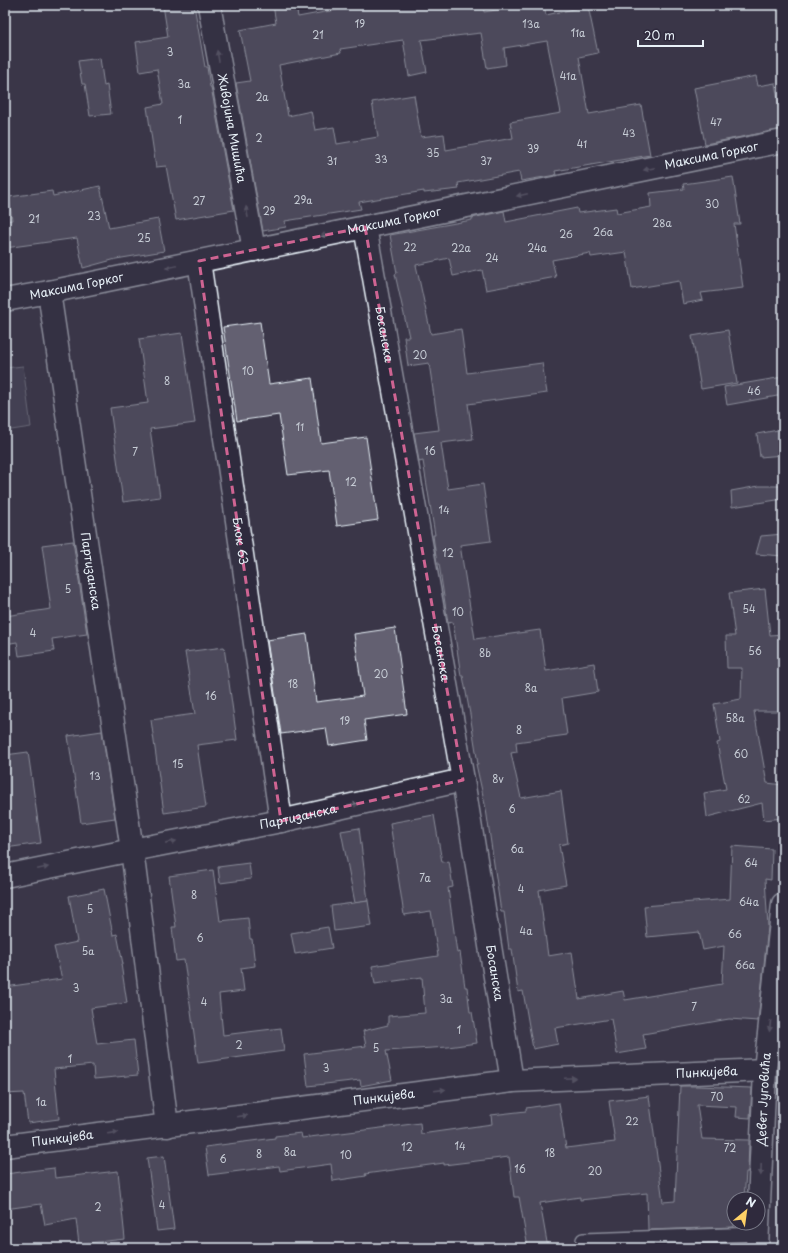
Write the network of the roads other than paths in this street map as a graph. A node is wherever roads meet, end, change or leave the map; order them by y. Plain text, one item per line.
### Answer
1 (209, 5) edge
2 (783, 141) edge
3 (366, 227) junction
4 (254, 250) junction
5 (200, 261) junction
6 (49, 292) junction
7 (5, 300) edge
8 (463, 780) junction
9 (281, 821) junction
10 (132, 850) junction
11 (5, 876) edge
12 (783, 904) edge
13 (765, 1070) junction
14 (512, 1081) junction
15 (167, 1126) junction
16 (5, 1146) edge
17 (582, 1240) dead end
18 (758, 1241) edge

4 -> 1 street, Живојина Мишића
2 -> 3 street, Максима Горког
3 -> 4 street, Максима Горког
3 - 8 street, Босанска
4 - 5 street, Максима Горког
5 -> 6 street, Максима Горког
5 - 9 street, Блок 63
6 - 7 street, Максима Горког
6 - 10 street, Партизанска
9 -> 8 street, Партизанска
8 - 14 street, Босанска
10 -> 9 street, Партизанска
11 -> 10 street, Партизанска
10 - 15 street, Партизанска
12 -> 13 street, Девет Југовића
14 -> 13 street, Пинкијева
13 -> 18 street, Девет Југовића
15 -> 14 street, Пинкијева
16 -> 15 street, Пинкијева
17 - 18 lane

